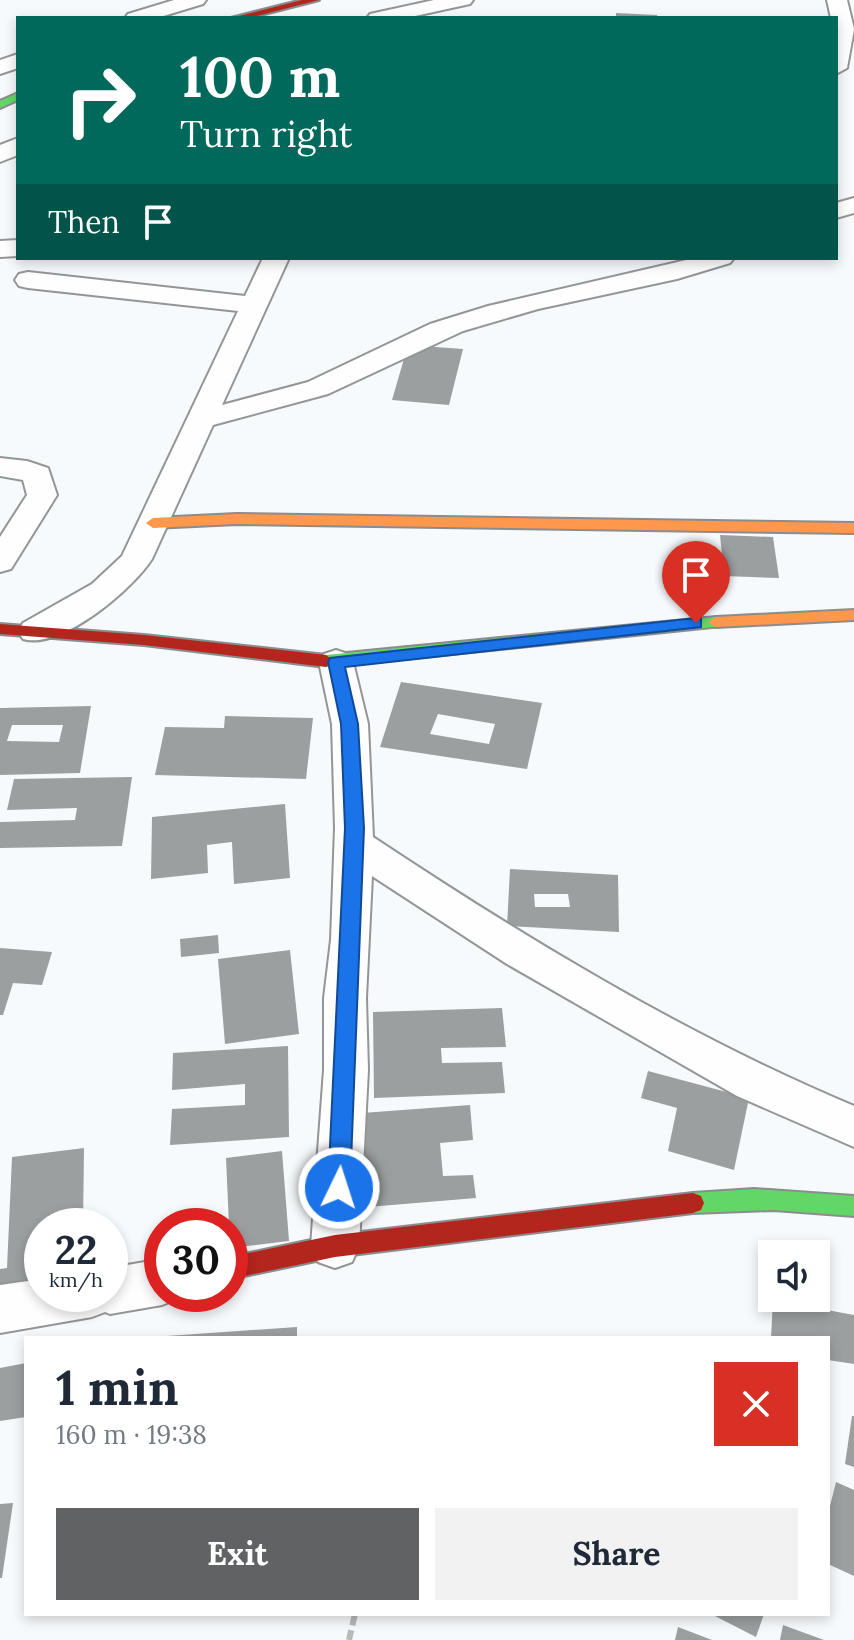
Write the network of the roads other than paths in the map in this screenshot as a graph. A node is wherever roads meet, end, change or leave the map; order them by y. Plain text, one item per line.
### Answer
1 (196, 0) edge
2 (314, 0) edge
3 (463, 0) edge
4 (837, 0) edge
5 (142, 16) edge
6 (245, 16) edge
7 (387, 16) edge
8 (838, 58) edge
9 (275, 260) edge
10 (715, 260) edge
11 (28, 280) dead end
12 (253, 305) junction
13 (202, 418) junction
14 (0, 467) edge
15 (153, 523) junction
16 (854, 528) edge
17 (0, 562) edge
18 (854, 615) edge
19 (0, 629) edge
20 (35, 631) junction
21 (336, 662) junction
22 (354, 844) junction
23 (854, 1127) edge
24 (854, 1206) edge
25 (335, 1246) junction
26 (248, 1264) edge
27 (24, 1305) edge
28 (0, 1309) edge

1 - 5 street
2 - 6 street
3 - 7 street
4 - 8 street
9 - 12 street
10 - 13 street
11 - 12 street
12 - 13 street
13 - 15 street
14 - 17 street
15 - 16 street
15 - 20 street
18 - 21 street
19 - 20 street
20 - 21 street
21 - 22 street
22 - 23 street
22 - 25 street
24 - 25 street
25 - 26 street
27 - 28 street

